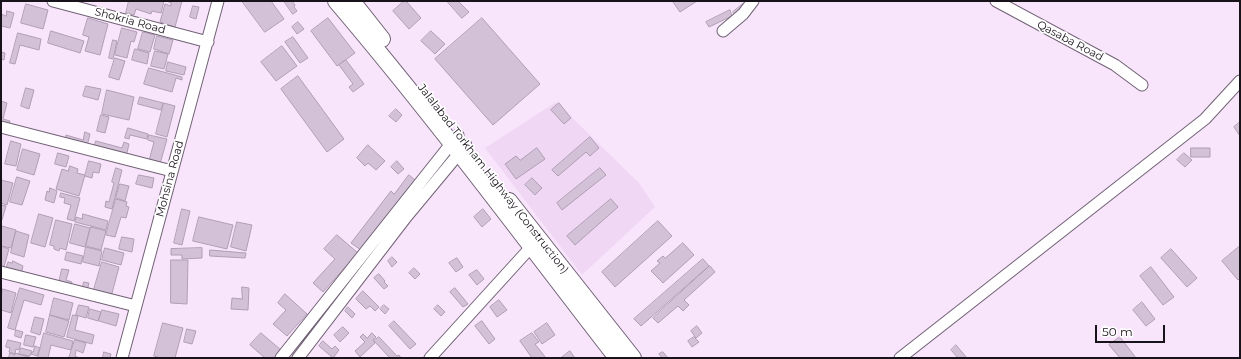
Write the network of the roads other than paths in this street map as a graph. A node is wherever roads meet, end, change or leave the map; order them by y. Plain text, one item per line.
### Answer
1 (53, 1) edge
2 (218, 1) edge
3 (336, 1) edge
4 (347, 1) edge
5 (352, 1) edge
6 (753, 1) edge
7 (997, 1) edge
8 (722, 31) dead end
9 (208, 42) junction
10 (383, 57) junction
11 (1240, 81) edge
12 (1142, 85) dead end
13 (1, 127) edge
14 (459, 144) junction
15 (431, 169) junction
16 (172, 170) junction
17 (439, 176) junction
18 (531, 247) junction
19 (1, 272) edge
20 (136, 306) junction
21 (122, 358) edge
22 (281, 358) edge
23 (298, 358) edge
24 (430, 358) edge
25 (617, 358) edge
26 (634, 358) edge
27 (900, 358) edge

1 - 9 street, Shokria Road
2 - 9 street, Mohsina Road
3 - 10 highway
4 - 10 highway
5 - 14 highway, Jalalabad Torkham Highway (Construction)
6 - 8 street
7 - 12 street, Qasaba Road
9 - 16 street, Mohsina Road
10 - 14 highway
11 - 27 street
13 - 16 street
14 - 15 street
14 - 17 street
14 - 18 highway
14 - 26 highway, Jalalabad Torkham Highway (Construction)
15 - 17 street
15 - 22 street
16 - 20 street, Mohsina Road
17 - 23 street
18 - 24 street
18 - 25 highway
19 - 20 street
20 - 21 street, Mohsina Road

